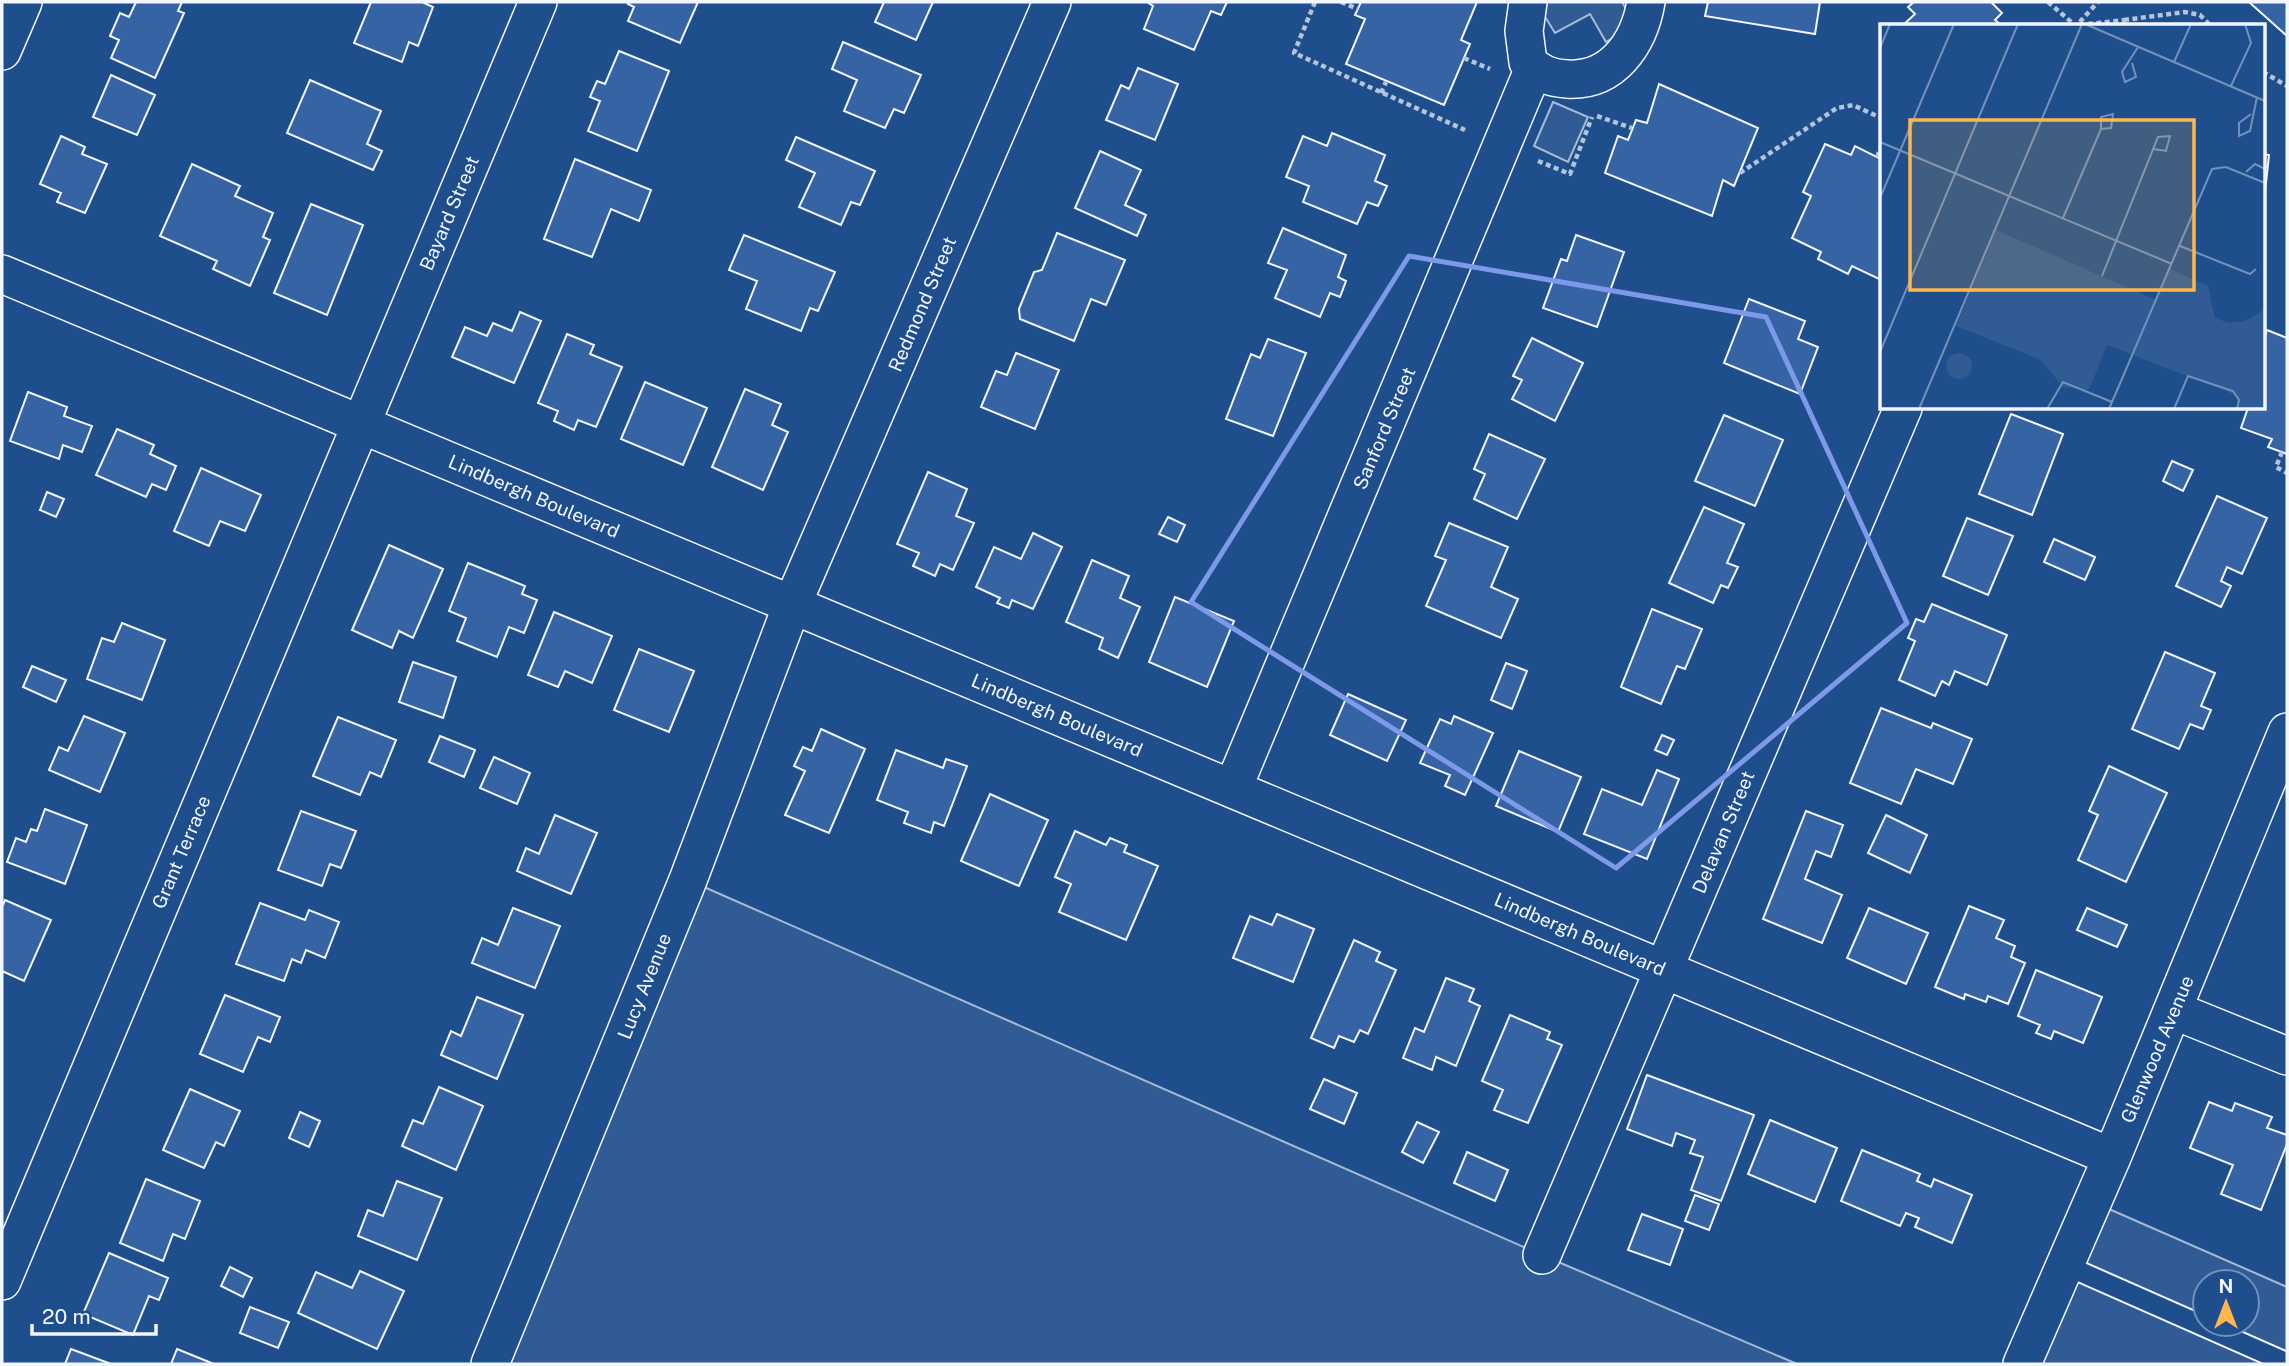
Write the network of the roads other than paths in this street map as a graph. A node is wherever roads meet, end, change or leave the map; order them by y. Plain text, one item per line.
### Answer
1 (23, 2) edge
2 (538, 2) edge
3 (1052, 2) edge
4 (1528, 2) edge
5 (1646, 2) edge
6 (2, 51) edge
7 (1534, 68) junction
8 (2, 274) edge
9 (1902, 410) edge
10 (360, 423) junction
11 (792, 605) junction
12 (2287, 732) edge
13 (1233, 788) junction
14 (1665, 970) junction
15 (2173, 1010) junction
16 (2287, 1056) edge
17 (2112, 1157) junction
18 (1542, 1255) dead end
19 (2065, 1265) junction
20 (2, 1281) edge
21 (2287, 1363) edge
22 (490, 1364) edge
23 (2022, 1364) edge

1 - 6 street
2 - 10 street, Bayard Street
3 - 11 street, Redmond Street
4 - 7 street
5 - 7 street
7 - 13 street, Sanford Street
8 - 10 street, Lindbergh Boulevard
9 - 14 street, Delavan Street
10 - 11 street, Lindbergh Boulevard
10 - 20 street, Grant Terrace
11 - 13 street, Lindbergh Boulevard
11 - 22 street, Lucy Avenue
12 - 15 street, Glenwood Avenue
13 - 14 street, Lindbergh Boulevard
14 - 17 street, Lindbergh Boulevard
14 - 18 street, Delavan Street
15 - 16 street
15 - 17 street, Glenwood Avenue
17 - 19 street, Glenwood Avenue
19 - 21 lane
19 - 23 street, Glenwood Avenue

